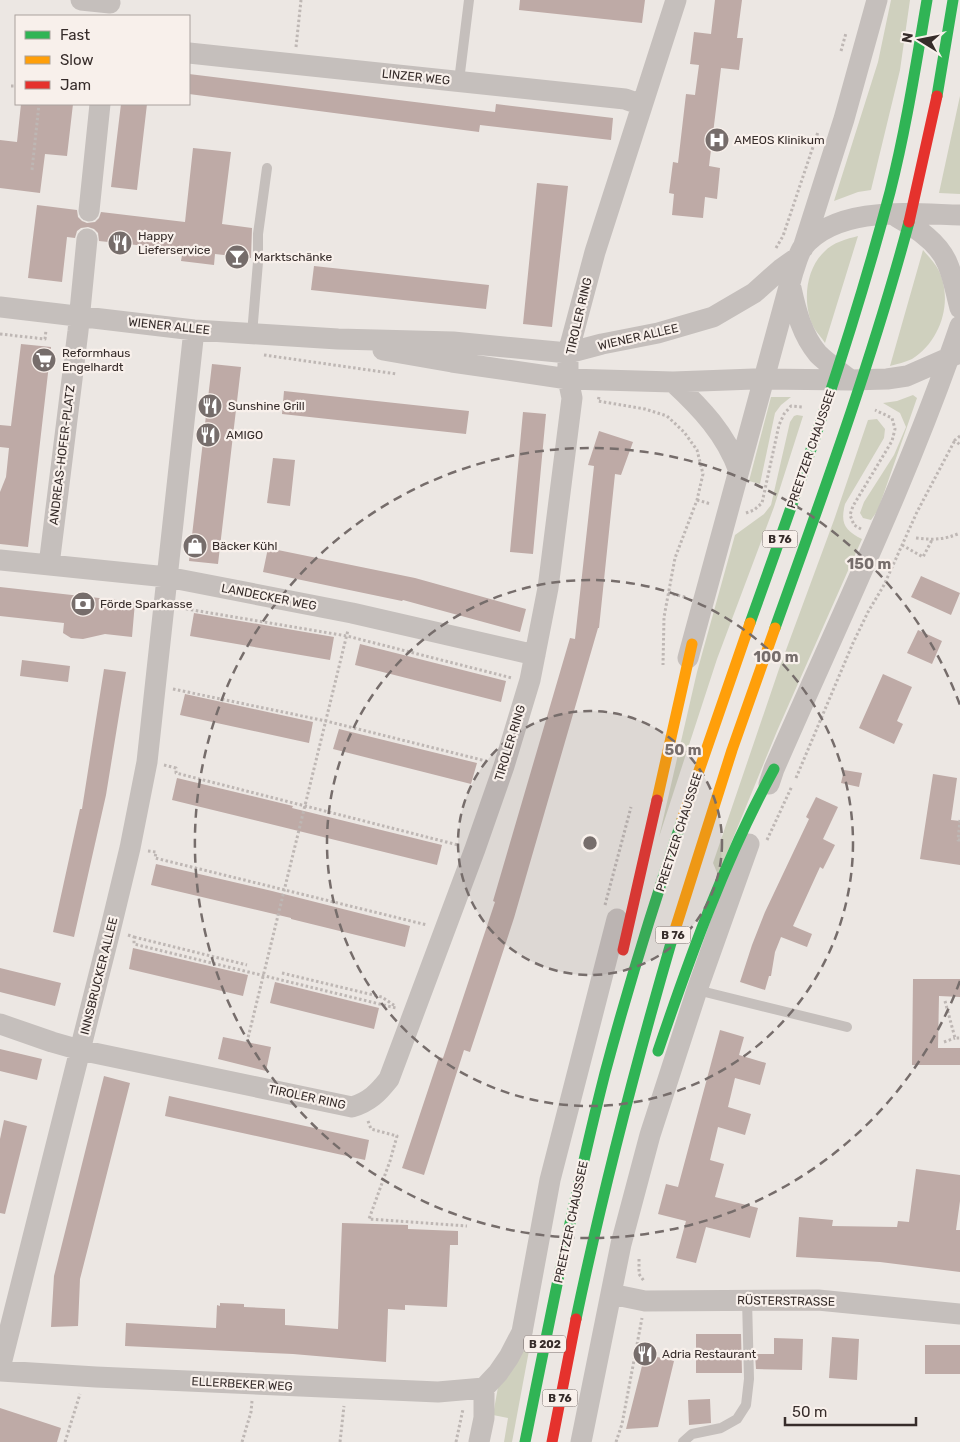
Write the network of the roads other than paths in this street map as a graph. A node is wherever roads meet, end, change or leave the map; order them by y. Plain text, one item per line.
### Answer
1 (81, 0) edge
2 (469, 0) edge
3 (676, 0) edge
4 (877, 0) edge
5 (927, 0) edge
6 (953, 0) edge
7 (109, 6) edge
8 (190, 53) edge
9 (460, 81) junction
10 (100, 105) edge
11 (642, 105) junction
12 (267, 168) dead end
13 (90, 211) dead end
14 (890, 214) junction
15 (960, 214) edge
16 (87, 239) dead end
17 (800, 252) junction
18 (790, 285) junction
19 (0, 308) edge
20 (960, 308) edge
21 (79, 316) junction
22 (960, 326) edge
23 (194, 330) junction
24 (252, 334) junction
25 (338, 339) junction
26 (568, 353) junction
27 (954, 355) edge
28 (568, 379) junction
29 (765, 379) junction
30 (851, 380) junction
31 (673, 382) junction
32 (737, 478) junction
33 (0, 560) edge
34 (49, 565) junction
35 (167, 577) junction
36 (692, 644) junction
37 (535, 654) junction
38 (774, 770) junction
39 (620, 960) dead end
40 (697, 990) junction
41 (610, 1011) dead end
42 (0, 1024) edge
43 (847, 1027) dead end
44 (80, 1050) junction
45 (655, 1061) dead end
46 (606, 1070) junction
47 (644, 1086) dead end
48 (620, 1126) junction
49 (565, 1245) joint
50 (611, 1294) junction
51 (747, 1299) junction
52 (960, 1314) edge
53 (0, 1369) edge
54 (475, 1390) junction
55 (479, 1442) edge
56 (525, 1442) edge
57 (552, 1442) edge
58 (581, 1442) edge
59 (683, 1442) edge

1 - 7 street
2 - 9 lane
3 - 11 street, TIROLER RING
4 - 17 street
5 - 46 highway, PREETZER CHAUSSEE / B 76
6 - 48 highway, PREETZER CHAUSSEE / B 76
8 - 9 street, LINZER WEG
9 - 11 street, LINZER WEG
10 - 13 street
11 - 26 street, TIROLER RING
12 - 24 lane
14 - 15 street, WIENER ALLEE
14 - 17 street, WIENER ALLEE
14 - 20 street
16 - 21 street, ANDREAS-HOFER-PLATZ
17 - 18 street, PREETZER CHAUSSEE
17 - 26 street, WIENER ALLEE
18 - 29 street, PREETZER CHAUSSEE
18 - 30 street
19 - 21 street, WIENER ALLEE
21 - 23 street, WIENER ALLEE
21 - 34 street, ANDREAS-HOFER-PLATZ
22 - 27 street
23 - 24 street, WIENER ALLEE
23 - 35 street
24 - 25 street, WIENER ALLEE
25 - 26 street, WIENER ALLEE
25 - 28 street, WIENER ALLEE
26 - 28 street, TIROLER RING
27 - 30 street, WIENER ALLEE
27 - 38 street
28 - 31 street, WIENER ALLEE
28 - 37 street, TIROLER RING
29 - 30 street, WIENER ALLEE
29 - 31 street, WIENER ALLEE
29 - 32 street, PREETZER CHAUSSEE
31 - 32 street
32 - 36 street, PREETZER CHAUSSEE
33 - 34 street, LANDECKER WEG
34 - 35 street, LANDECKER WEG
35 - 37 street, LANDECKER WEG
35 - 44 street, INNSBRUCKER ALLEE
36 - 39 highway
36 - 54 street, PREETZER CHAUSSEE
37 - 44 street, TIROLER RING
38 - 40 street
38 - 45 highway
40 - 43 lane
40 - 50 street
41 - 46 highway
42 - 44 street, TIROLER RING
44 - 53 street, INNSBRUCKER ALLEE
46 - 49 highway, PREETZER CHAUSSEE / B 76
47 - 48 highway
48 - 57 highway, PREETZER CHAUSSEE / B 76
49 - 56 highway, PREETZER CHAUSSEE / B 202
50 - 51 street, RÜSTERSTRASSE
50 - 58 street
51 - 52 street, RÜSTERSTRASSE
51 - 59 lane
53 - 54 street, ELLERBEKER WEG
54 - 55 street

